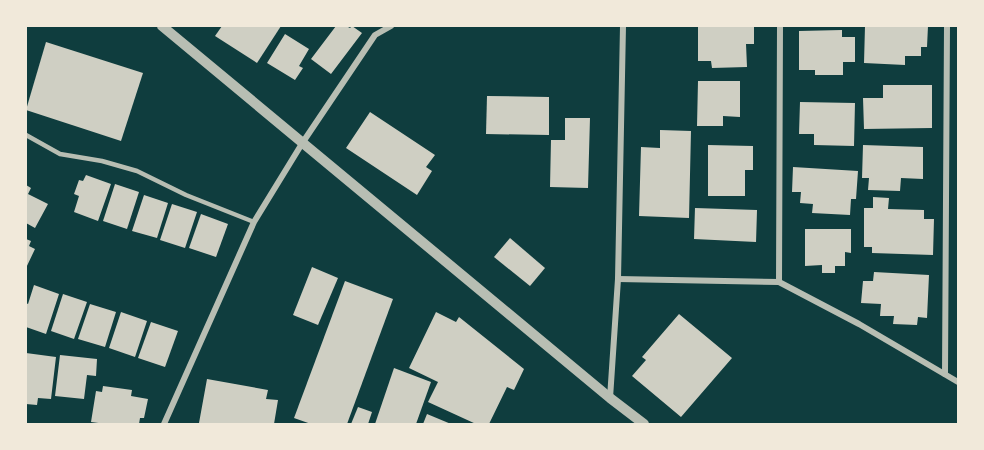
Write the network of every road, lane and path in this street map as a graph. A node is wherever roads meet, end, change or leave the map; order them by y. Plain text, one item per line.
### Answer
1 (162, 26) edge
2 (391, 26) edge
3 (623, 26) edge
4 (780, 26) edge
5 (947, 26) edge
6 (26, 135) edge
7 (303, 142) junction
8 (254, 222) junction
9 (618, 279) junction
10 (779, 282) junction
11 (945, 374) junction
12 (958, 382) edge
13 (610, 398) junction
14 (164, 424) edge
15 (644, 424) edge

1 - 7 street
2 - 7 street
3 - 9 street
4 - 10 street
5 - 11 street
6 - 8 lane
7 - 8 street
7 - 13 street
8 - 14 street
9 - 10 street
9 - 13 street
10 - 11 street
11 - 12 street
13 - 15 street

